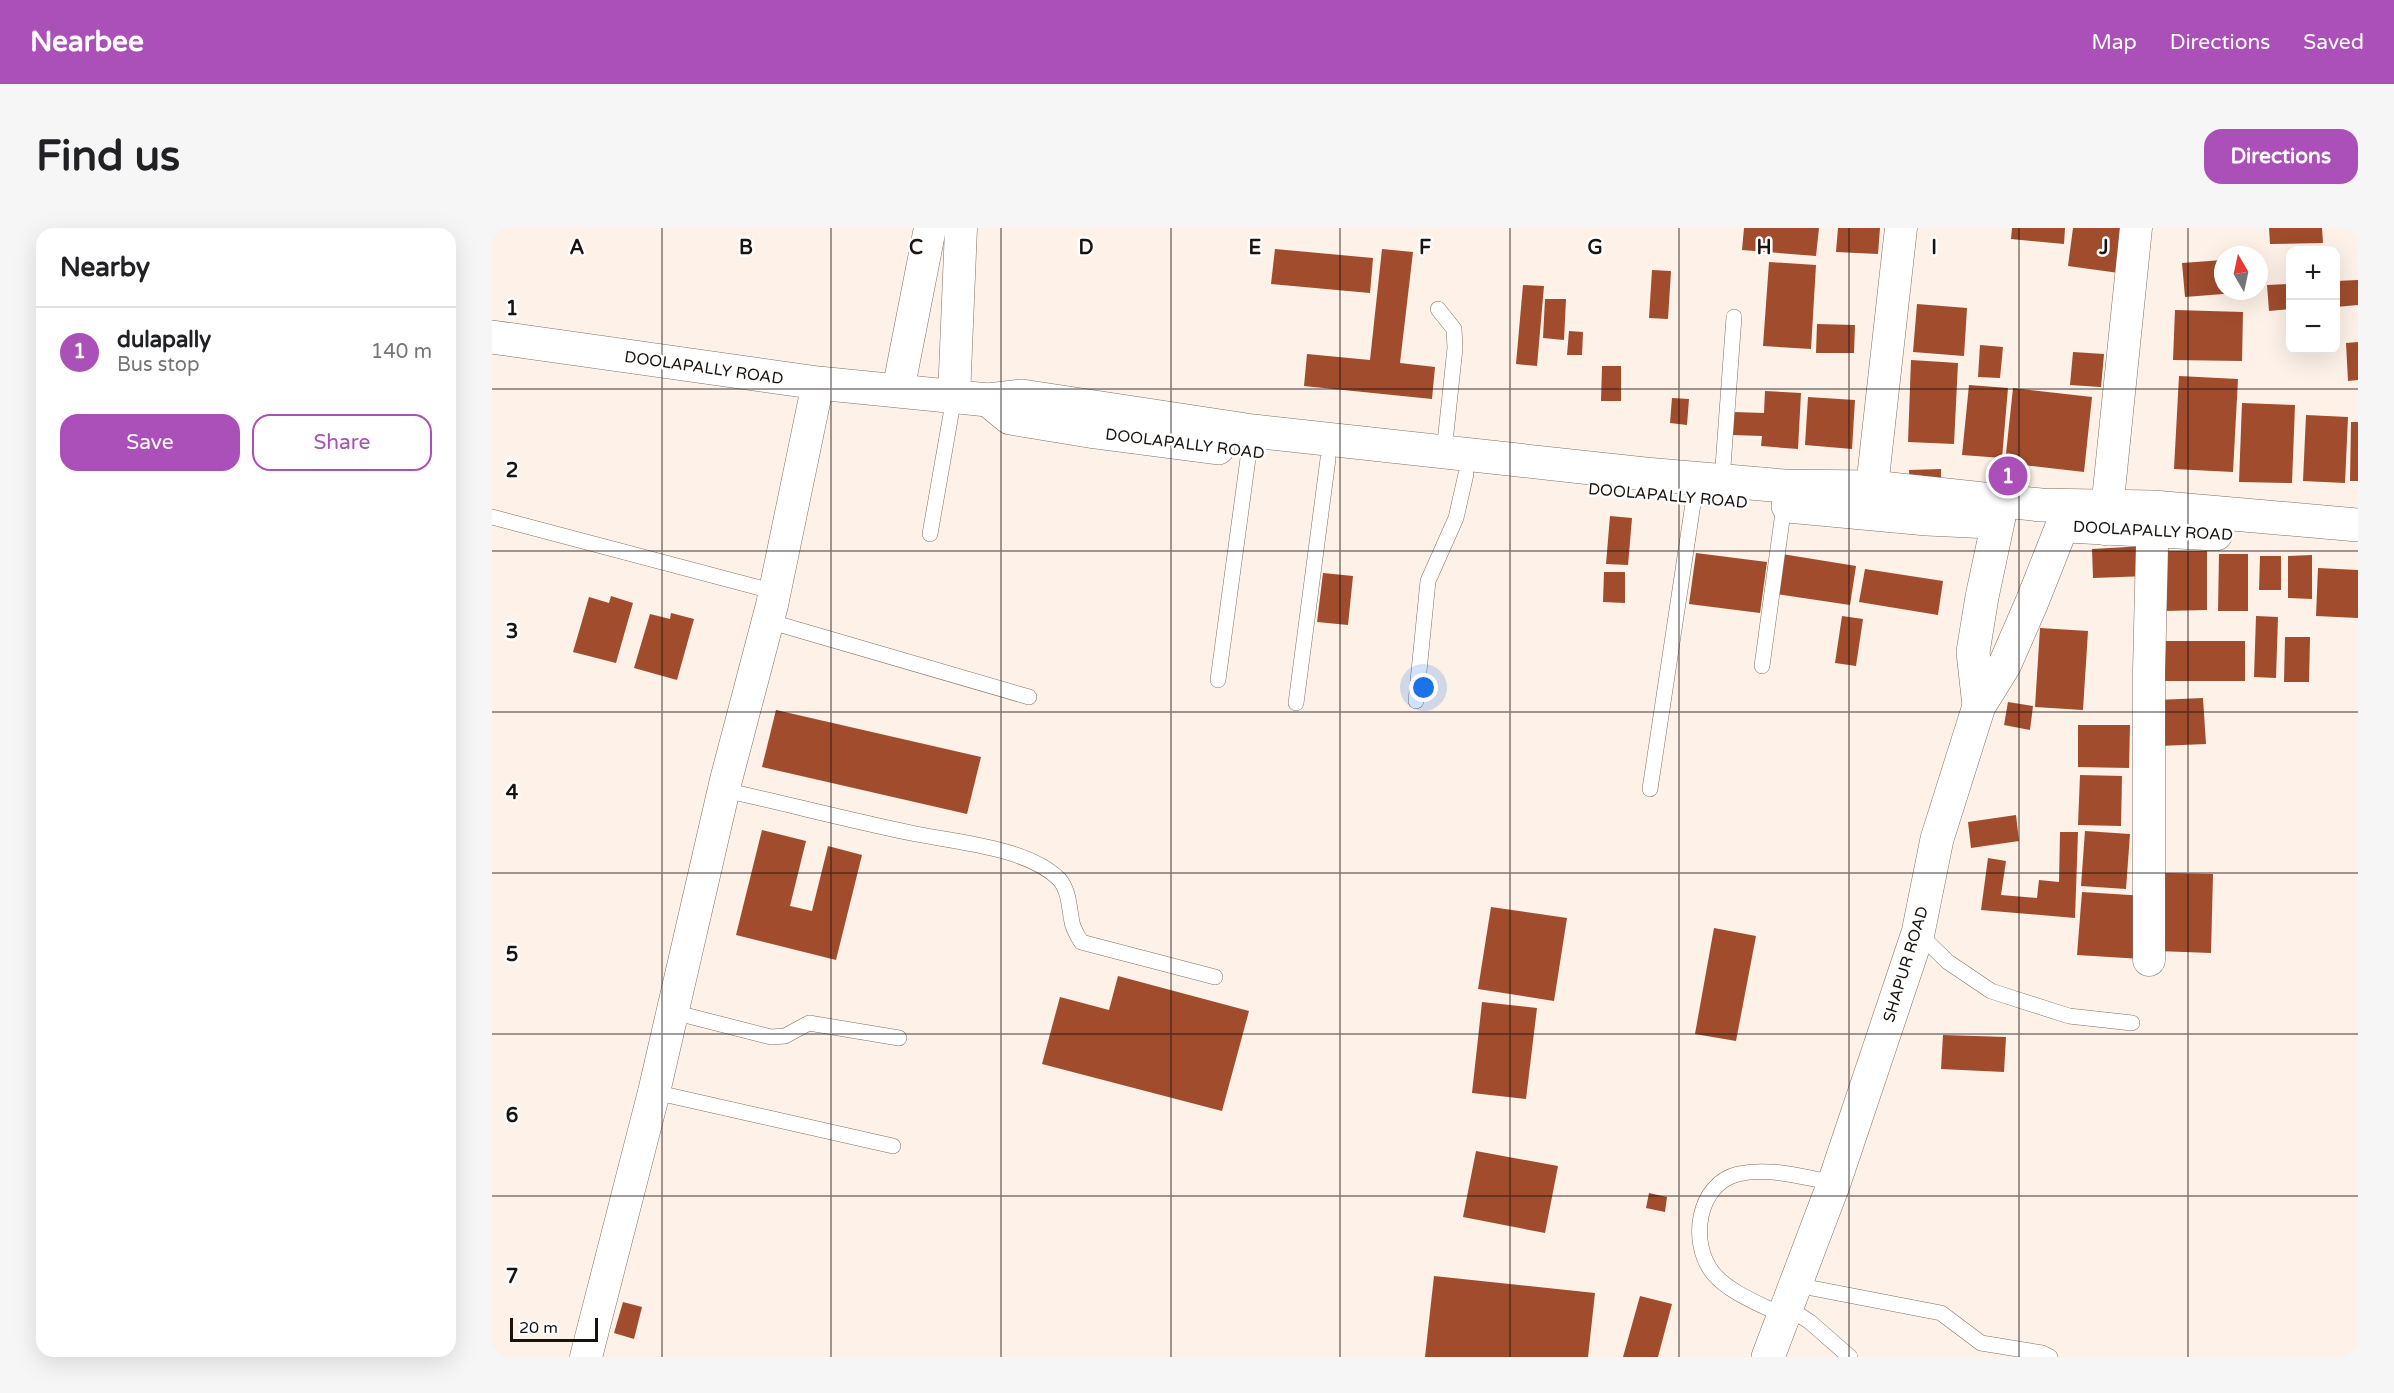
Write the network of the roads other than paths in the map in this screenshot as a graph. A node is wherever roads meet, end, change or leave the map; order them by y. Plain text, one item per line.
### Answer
1 (930, 228) edge
2 (961, 228) edge
3 (1901, 228) edge
4 (2136, 228) edge
5 (1438, 309) dead end
6 (1734, 317) dead end
7 (492, 337) edge
8 (818, 384) junction
9 (898, 391) junction
10 (954, 397) junction
11 (988, 400) junction
12 (1249, 451) junction
13 (1328, 459) junction
14 (1455, 463) junction
15 (1722, 480) junction
16 (1872, 487) junction
17 (1694, 497) junction
18 (1784, 505) junction
19 (2000, 512) junction
20 (2067, 516) junction
21 (492, 517) edge
22 (2107, 518) junction
23 (2153, 519) junction
24 (2358, 525) edge
25 (930, 534) dead end
26 (2358, 541) edge
27 (772, 606) junction
28 (1762, 666) dead end
29 (1218, 680) dead end
30 (1029, 697) dead end
31 (1416, 701) dead end
32 (1296, 703) dead end
33 (1979, 706) junction
34 (1650, 789) dead end
35 (724, 790) junction
36 (1918, 933) junction
37 (2149, 960) dead end
38 (1215, 977) dead end
39 (673, 1012) junction
40 (2132, 1023) dead end
41 (899, 1038) dead end
42 (654, 1092) junction
43 (893, 1146) dead end
44 (1834, 1183) junction
45 (1789, 1303) junction
46 (1979, 1350) edge
47 (586, 1357) edge
48 (1768, 1357) edge
49 (1850, 1357) edge
50 (2050, 1357) edge

1 - 9 street
2 - 10 street
3 - 16 street
4 - 22 street
5 - 14 lane
6 - 15 lane
7 - 8 main road, DOOLAPALLY ROAD
8 - 9 main road, DOOLAPALLY ROAD
8 - 27 street
9 - 10 main road, DOOLAPALLY ROAD
10 - 11 main road, DOOLAPALLY ROAD
10 - 25 lane
11 - 12 main road, DOOLAPALLY ROAD
11 - 14 main road, DOOLAPALLY ROAD
12 - 13 main road, DOOLAPALLY ROAD
12 - 29 lane
13 - 14 main road, DOOLAPALLY ROAD
13 - 32 lane
14 - 15 main road, DOOLAPALLY ROAD
14 - 17 main road, DOOLAPALLY ROAD
14 - 31 lane
15 - 16 main road, DOOLAPALLY ROAD
16 - 19 main road, DOOLAPALLY ROAD
17 - 18 main road, DOOLAPALLY ROAD
17 - 34 lane
18 - 19 main road, DOOLAPALLY ROAD
18 - 28 lane
19 - 20 main road, DOOLAPALLY ROAD
19 - 33 main road
20 - 22 main road, DOOLAPALLY ROAD
20 - 33 main road, SHAPUR ROAD
21 - 27 lane
22 - 23 main road, DOOLAPALLY ROAD
23 - 24 main road, DOOLAPALLY ROAD
23 - 26 main road, DOOLAPALLY ROAD
23 - 37 street
27 - 30 lane
27 - 35 street
33 - 36 main road, SHAPUR ROAD
35 - 38 lane
35 - 39 street
36 - 40 lane
36 - 44 main road, SHAPUR ROAD
39 - 41 lane
39 - 42 street
42 - 43 lane
42 - 47 street
44 - 45 main road, SHAPUR ROAD
44 - 45 lane
45 - 46 lane
45 - 48 main road, SHAPUR ROAD
45 - 49 lane
46 - 50 lane

